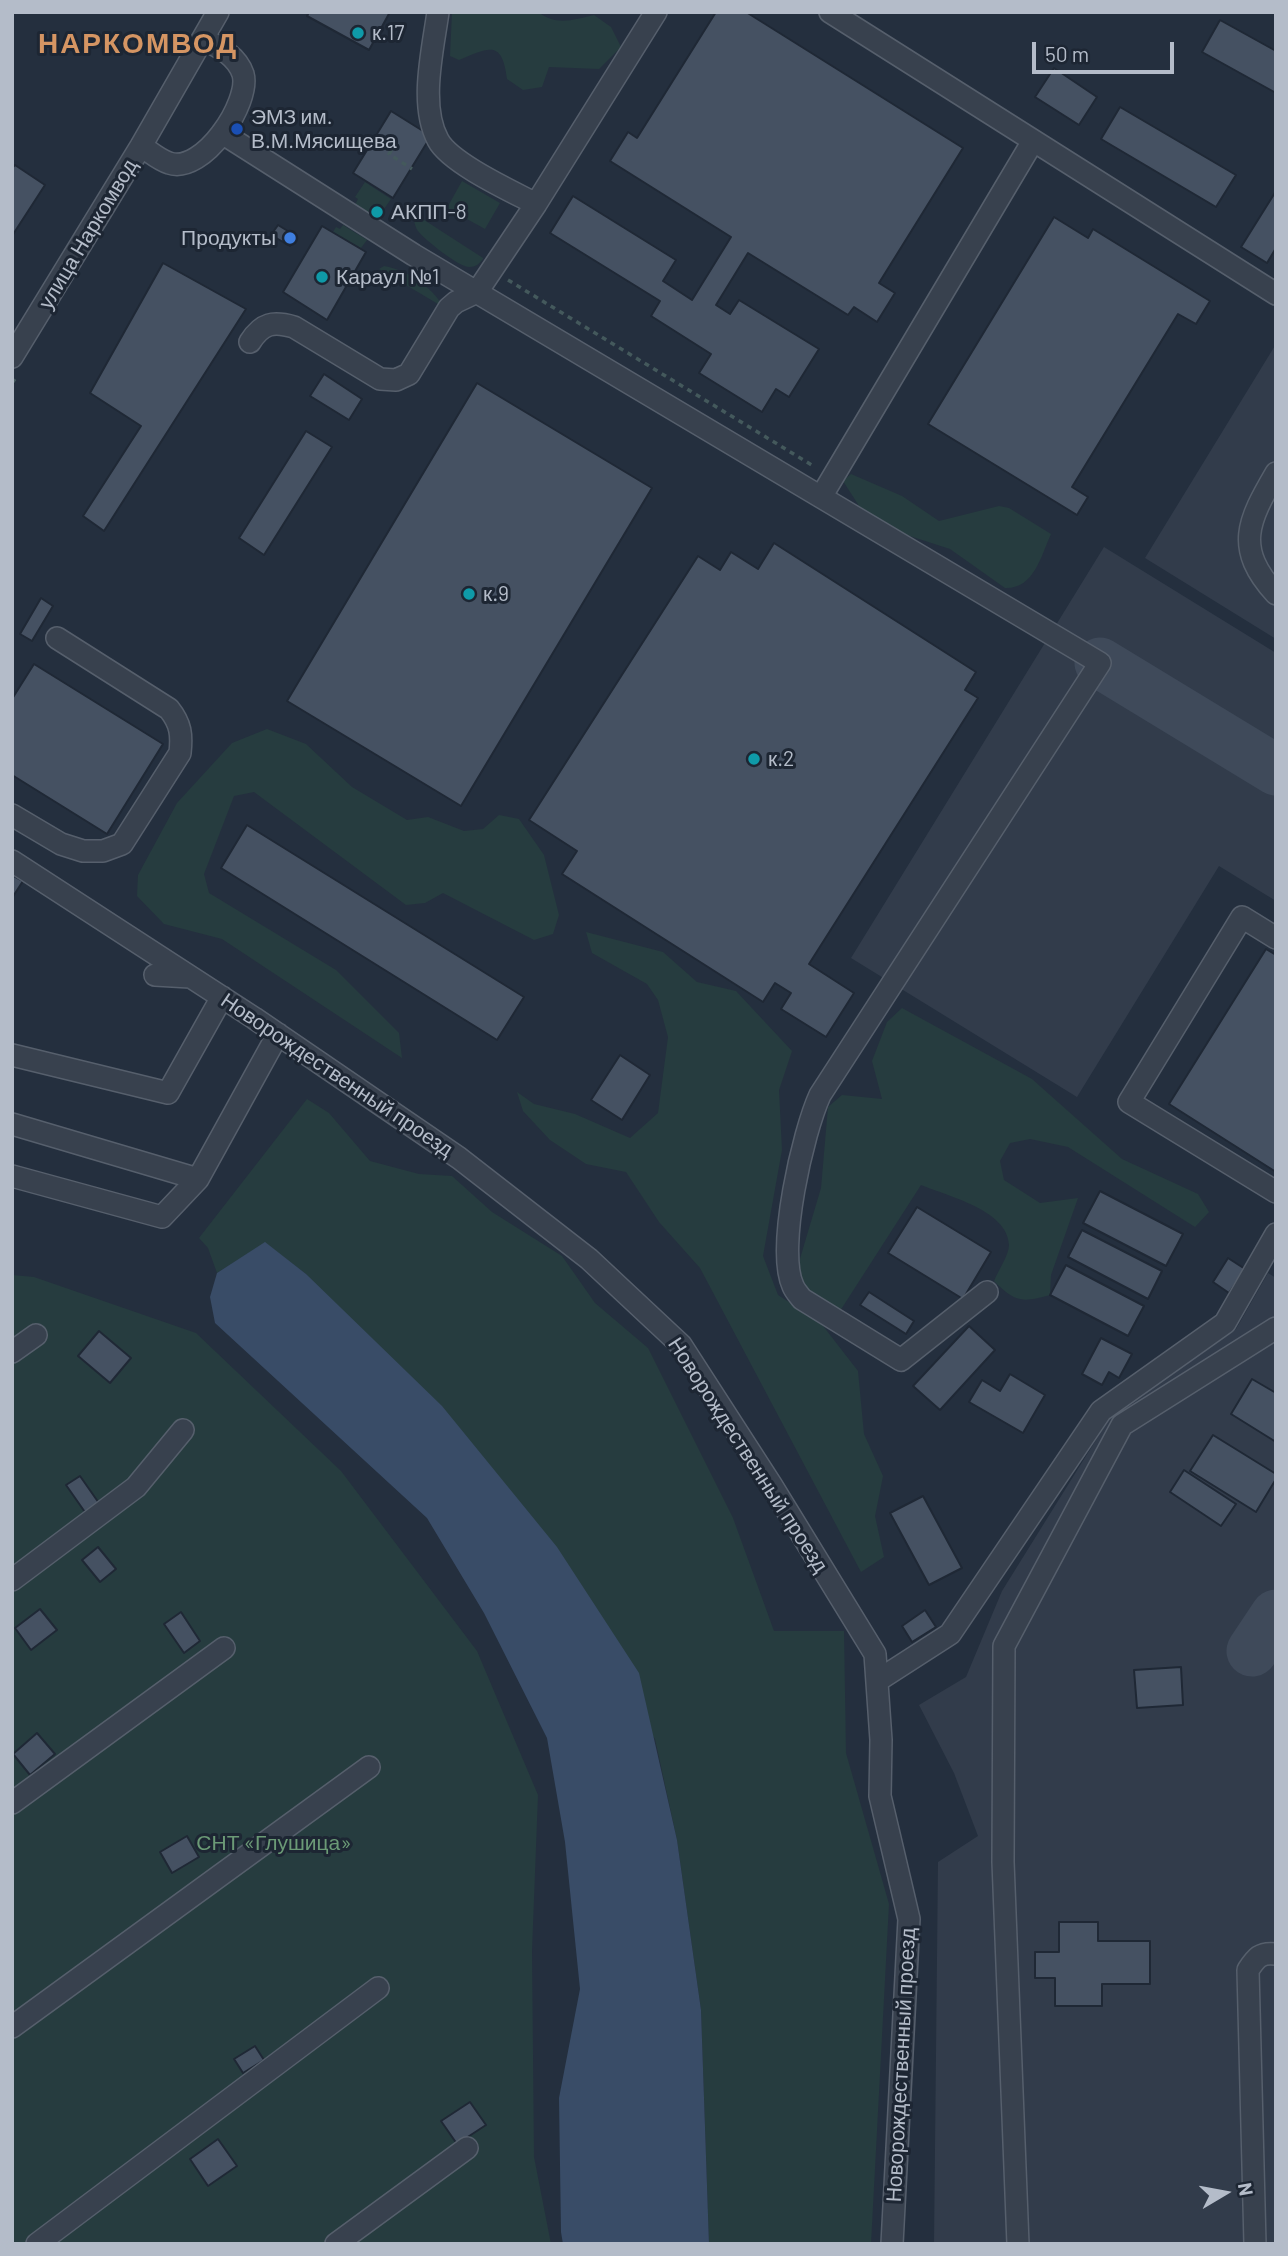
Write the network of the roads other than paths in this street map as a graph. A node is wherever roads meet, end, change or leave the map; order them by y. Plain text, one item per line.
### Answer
1 (218, 12) edge
2 (438, 12) edge
3 (656, 12) edge
4 (830, 12) edge
5 (204, 39) junction
6 (222, 133) junction
7 (1033, 141) junction
8 (141, 146) junction
9 (536, 204) junction
10 (477, 292) junction
11 (1276, 293) edge
12 (250, 342) dead end
13 (12, 357) edge
14 (1276, 473) edge
15 (821, 496) junction
16 (1276, 594) edge
17 (57, 638) dead end
18 (12, 816) edge
19 (12, 860) edge
20 (1276, 938) edge
21 (155, 975) dead end
22 (192, 977) junction
23 (222, 997) junction
24 (278, 1034) junction
25 (12, 1055) edge
26 (12, 1124) edge
27 (12, 1176) edge
28 (198, 1179) junction
29 (1276, 1192) edge
30 (1276, 1234) edge
31 (987, 1292) dead end
32 (1276, 1328) edge
33 (36, 1335) dead end
34 (12, 1352) edge
35 (183, 1430) dead end
36 (12, 1580) edge
37 (224, 1648) dead end
38 (877, 1681) junction
39 (369, 1767) dead end
40 (12, 1803) edge
41 (1276, 1954) edge
42 (378, 1988) dead end
43 (12, 2027) edge
44 (467, 2148) dead end
45 (37, 2244) edge
46 (336, 2244) edge
47 (892, 2244) edge
48 (1018, 2244) edge
49 (1255, 2244) edge

1 - 5 street, улица Наркомвод
2 - 9 street
3 - 9 street
4 - 7 street
5 - 6 street, улица Наркомвод
5 - 8 street, улица Наркомвод
6 - 8 street, улица Наркомвод
6 - 10 street
7 - 11 street
7 - 15 street
8 - 13 street, улица Наркомвод
9 - 10 street
10 - 12 street
10 - 15 street
14 - 16 street
15 - 31 street
17 - 18 street
19 - 22 street, Новорождественный проезд
20 - 29 street
21 - 22 street
22 - 23 street, Новорождественный проезд
23 - 24 street, Новорождественный проезд
23 - 25 street
24 - 28 street
24 - 38 street, Новорождественный проезд
26 - 28 street
27 - 28 street
30 - 38 street
32 - 48 street
33 - 34 street
35 - 36 street
37 - 40 street
38 - 47 street, Новорождественный проезд
39 - 43 street
41 - 49 street
42 - 45 street
44 - 46 street

